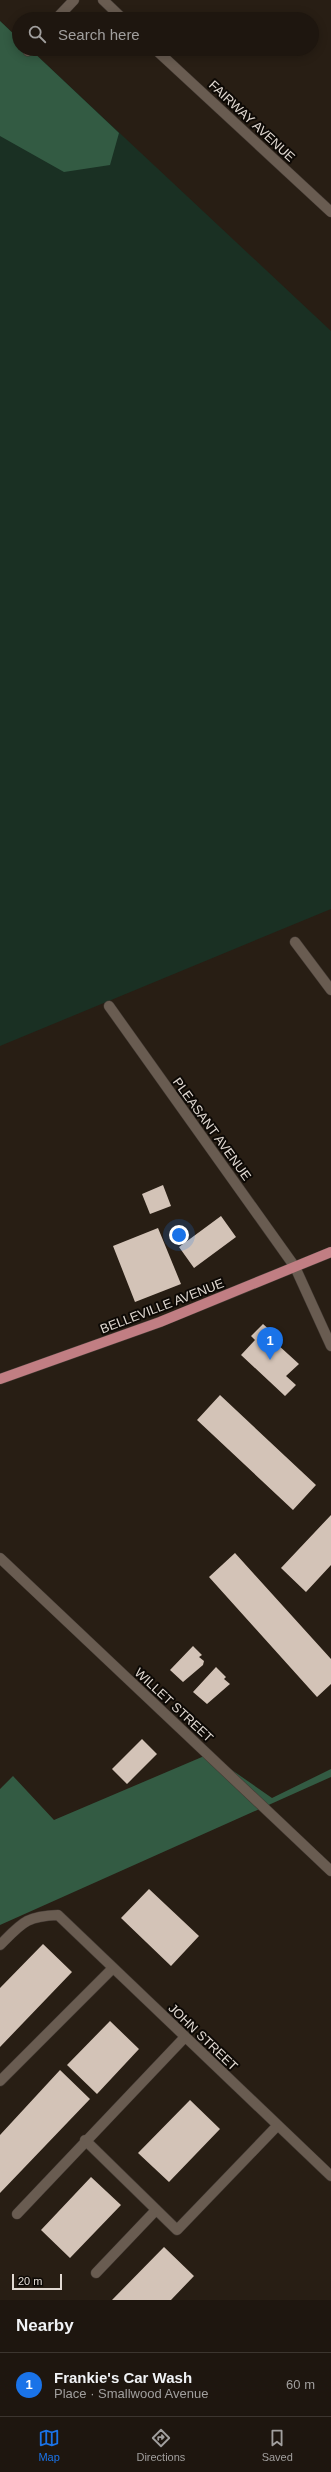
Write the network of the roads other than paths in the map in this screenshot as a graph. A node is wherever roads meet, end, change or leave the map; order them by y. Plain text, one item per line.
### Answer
1 (74, 0) edge
2 (103, 0) edge
3 (63, 12) edge
4 (116, 12) edge
5 (163, 56) edge
6 (331, 212) edge
7 (295, 942) dead end
8 (331, 990) edge
9 (109, 1006) dead end
10 (331, 1252) edge
11 (295, 1267) junction
12 (331, 1346) edge
13 (0, 1379) edge
14 (0, 1558) edge
15 (331, 1871) edge
16 (0, 1944) edge
17 (113, 1968) junction
18 (185, 2037) junction
19 (0, 2082) edge
20 (277, 2126) junction
21 (85, 2140) junction
22 (331, 2176) edge
23 (156, 2210) junction
24 (17, 2214) dead end
25 (96, 2273) dead end

1 - 3 street
2 - 4 street
5 - 6 street, FAIRWAY AVENUE
7 - 8 street
9 - 11 street, PLEASANT AVENUE
10 - 11 main road, BELLEVILLE AVENUE
11 - 12 street, PLEASANT AVENUE
11 - 13 main road, BELLEVILLE AVENUE
14 - 15 street, WILLET STREET
16 - 17 street, JOHN STREET
17 - 18 street, JOHN STREET
17 - 19 street
18 - 20 street, JOHN STREET
18 - 21 street
20 - 22 street, JOHN STREET
20 - 23 street
21 - 23 street
21 - 24 street
23 - 25 street

